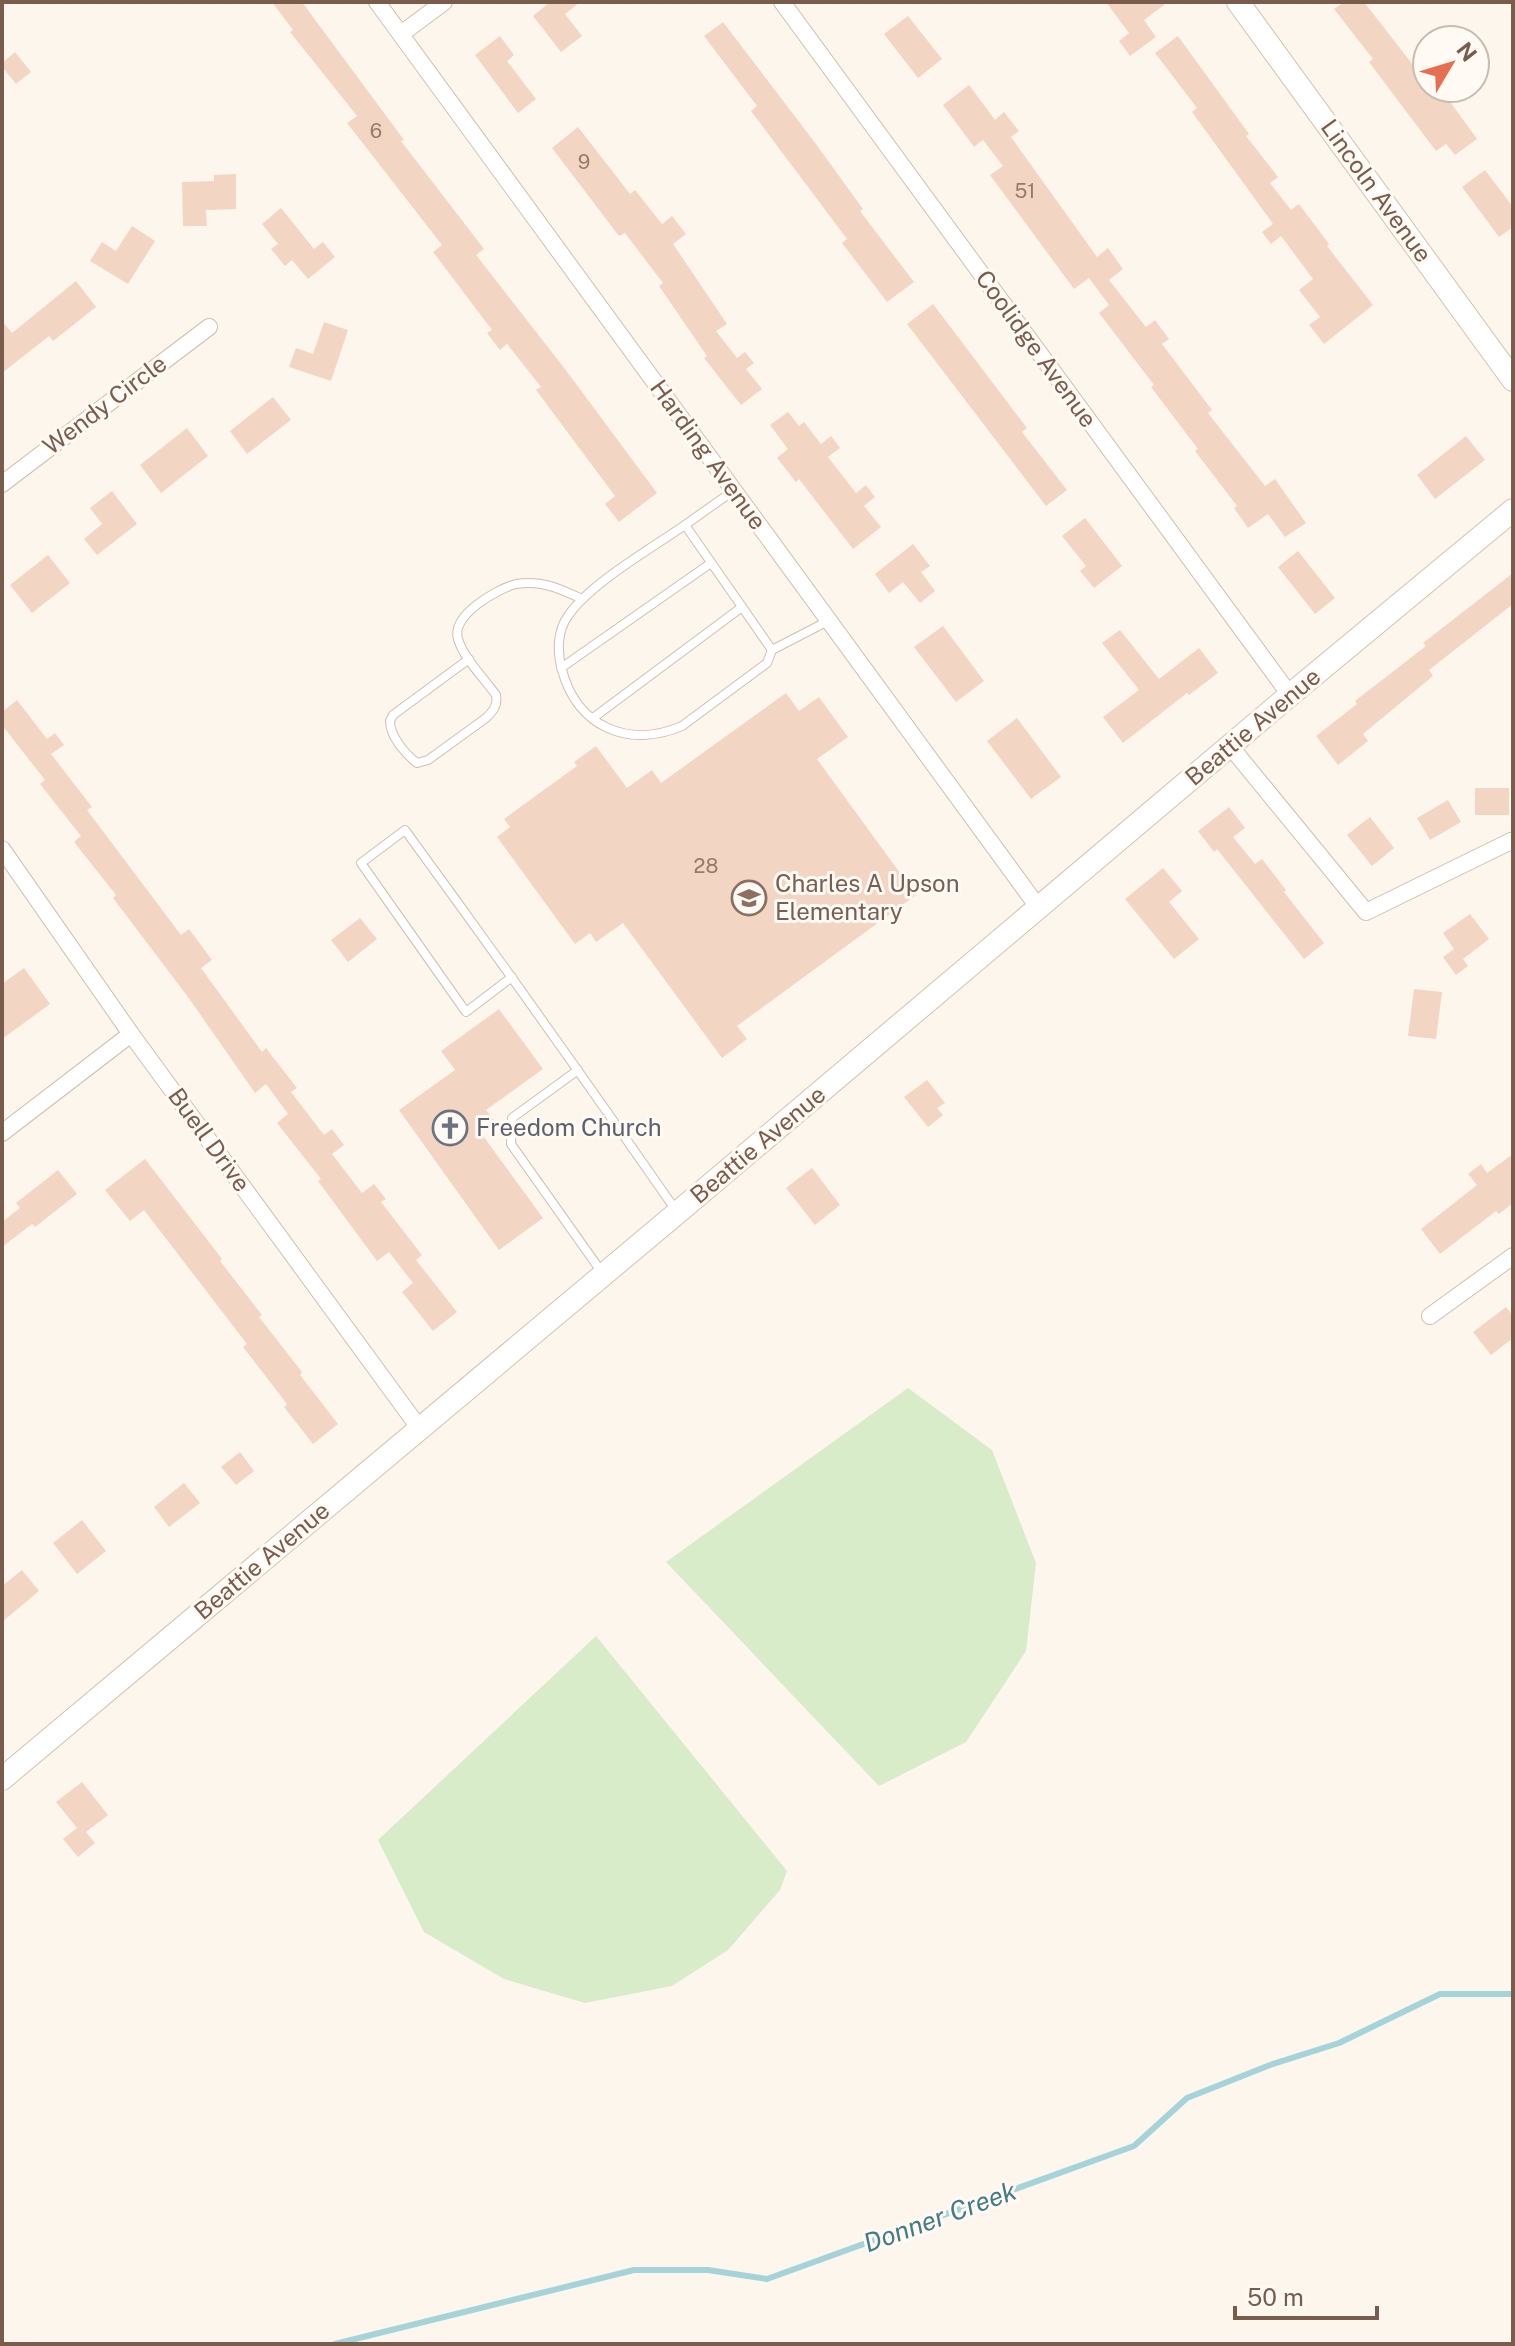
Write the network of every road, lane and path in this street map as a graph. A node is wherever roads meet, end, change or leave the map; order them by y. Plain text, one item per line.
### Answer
1 (377, 2) edge
2 (444, 2) edge
3 (782, 2) edge
4 (1238, 2) edge
5 (401, 34) junction
6 (209, 327) dead end
7 (1513, 380) edge
8 (2, 484) edge
9 (734, 491) junction
10 (1513, 510) edge
11 (685, 525) junction
12 (711, 563) junction
13 (582, 599) junction
14 (742, 607) junction
15 (828, 621) junction
16 (772, 650) junction
17 (469, 659) junction
18 (561, 668) junction
19 (1290, 695) junction
20 (593, 718) junction
21 (1230, 746) junction
22 (1513, 843) edge
23 (2, 849) edge
24 (1038, 907) junction
25 (512, 977) junction
26 (131, 1034) junction
27 (578, 1070) junction
28 (2, 1133) edge
29 (677, 1213) junction
30 (1513, 1256) edge
31 (604, 1274) junction
32 (1430, 1316) dead end
33 (420, 1429) junction
34 (2, 1779) edge

1 - 5 street, Harding Avenue
2 - 5 street
3 - 19 street, Coolidge Avenue
4 - 7 street, Lincoln Avenue
5 - 9 street, Harding Avenue
6 - 8 street, Wendy Circle
9 - 11 lane
9 - 15 street, Harding Avenue
10 - 19 street, Beattie Avenue
11 - 12 lane
11 - 13 lane
12 - 14 lane
12 - 18 lane
13 - 17 lane
13 - 18 lane
14 - 16 lane
14 - 20 lane
15 - 16 lane
15 - 24 street, Harding Avenue
16 - 20 lane
17 - 17 lane
18 - 20 lane
19 - 21 street, Beattie Avenue
21 - 22 street
21 - 24 street, Beattie Avenue
23 - 26 street, Buell Drive
24 - 29 street, Beattie Avenue
25 - 25 lane
25 - 27 lane
26 - 28 street
26 - 33 street, Buell Drive
27 - 29 lane
27 - 31 lane
29 - 31 street, Beattie Avenue
30 - 32 street
31 - 33 street, Beattie Avenue
33 - 34 street, Beattie Avenue

